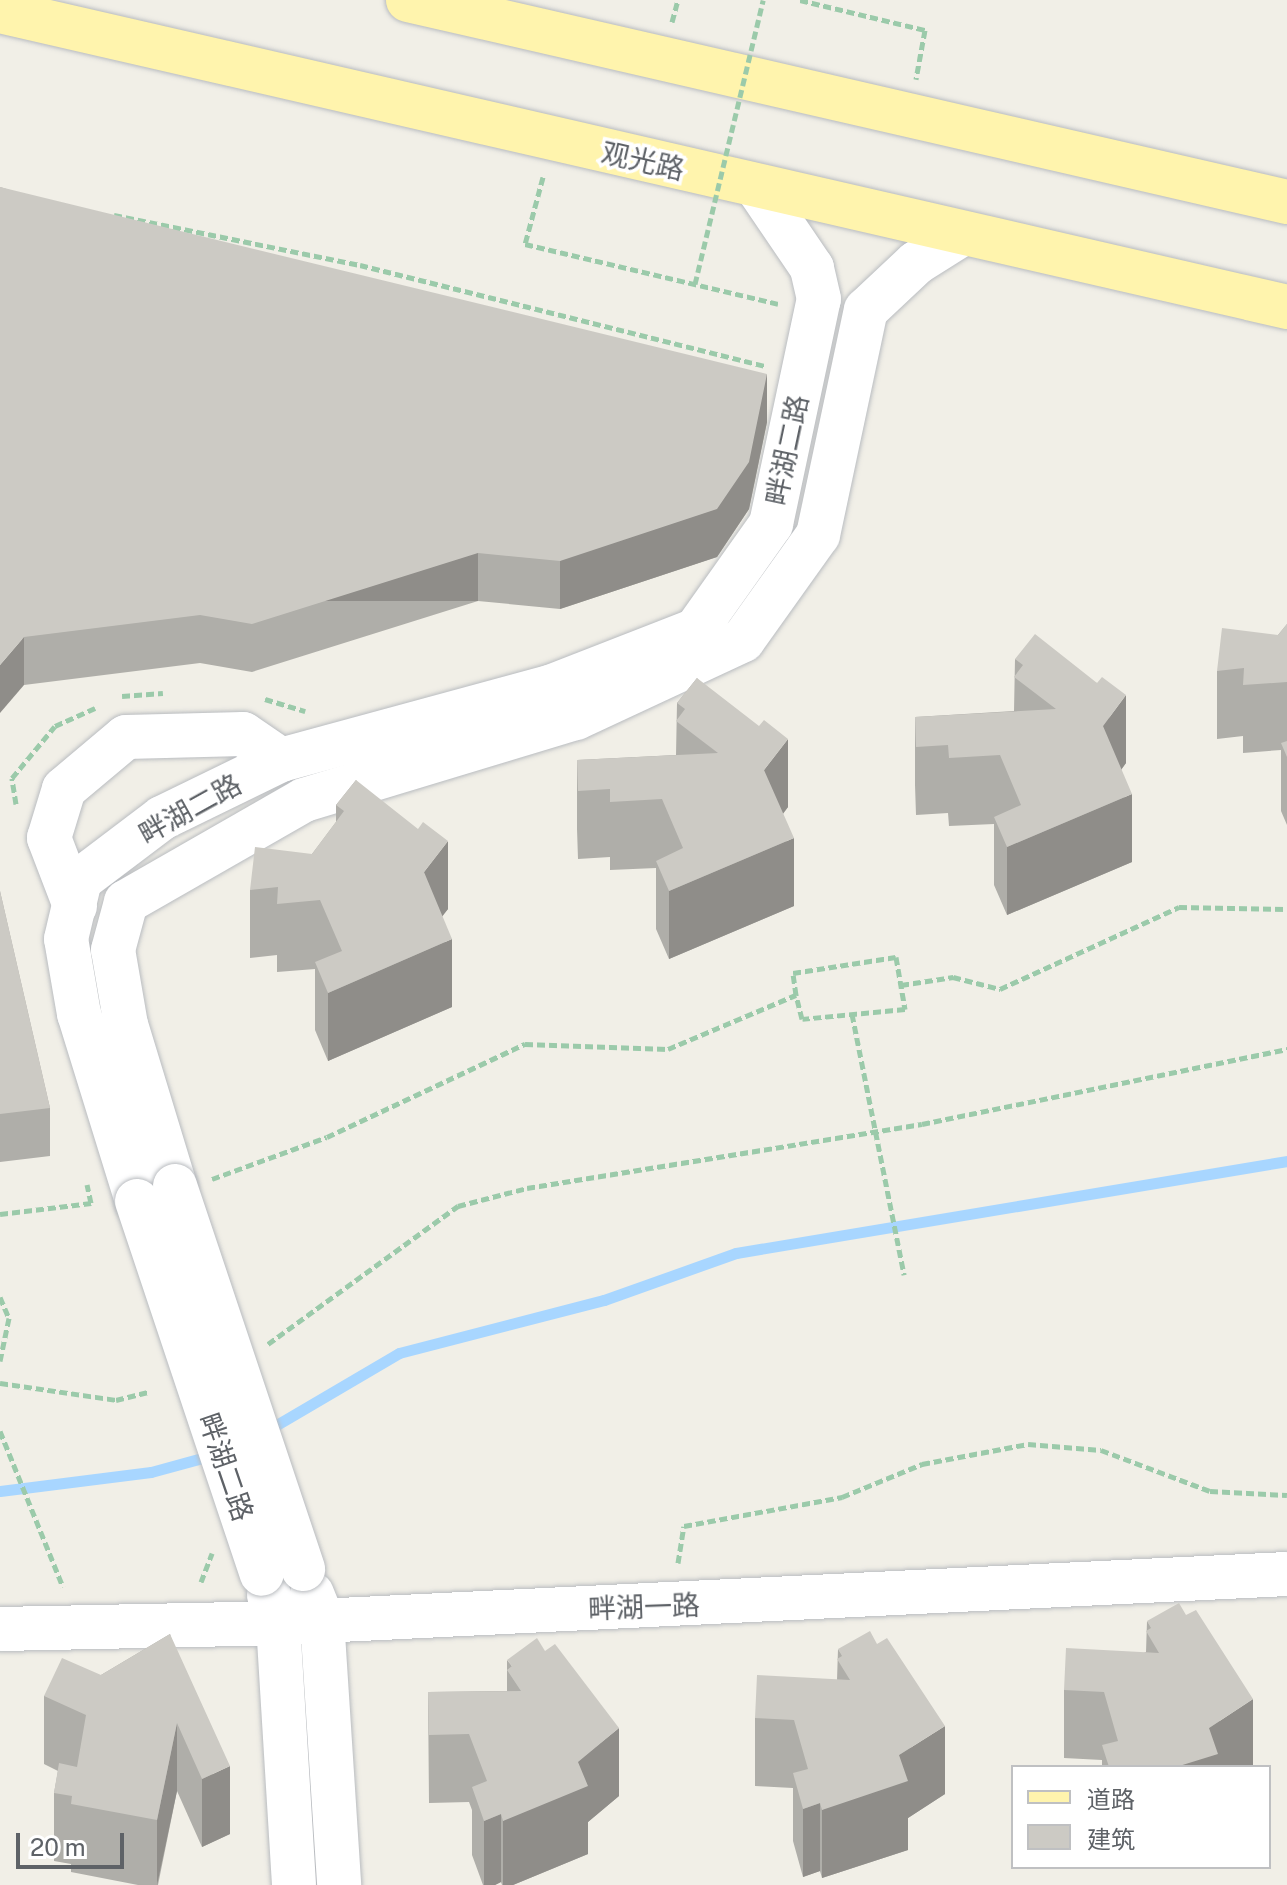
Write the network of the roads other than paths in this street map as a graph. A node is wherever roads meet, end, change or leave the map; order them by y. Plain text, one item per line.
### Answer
1 (414, 1) edge
2 (0, 11) edge
3 (757, 187) junction
4 (1287, 202) edge
5 (962, 234) junction
6 (1287, 307) edge
7 (281, 760) junction
8 (75, 906) junction
9 (156, 1194) junction
10 (283, 1572) junction
11 (1287, 1574) edge
12 (322, 1619) junction
13 (278, 1623) junction
14 (0, 1629) edge
15 (294, 1885) edge
16 (339, 1885) edge

1 - 4 main road
2 - 3 main road, 观光路
3 - 5 main road, 观光路
3 - 7 street, 畔湖二路
5 - 6 main road, 观光路
5 - 9 street, 畔湖二路
7 - 8 street, 畔湖二路
7 - 8 street
8 - 9 street, 畔湖二路
9 - 10 street, 畔湖二路, bridge
10 - 12 street, 畔湖二路
10 - 13 street, 畔湖二路
11 - 12 street, 畔湖一路
12 - 13 street, 畔湖一路
12 - 16 street, 畔湖二路
13 - 14 street, 畔湖一路
13 - 15 street, 畔湖二路

